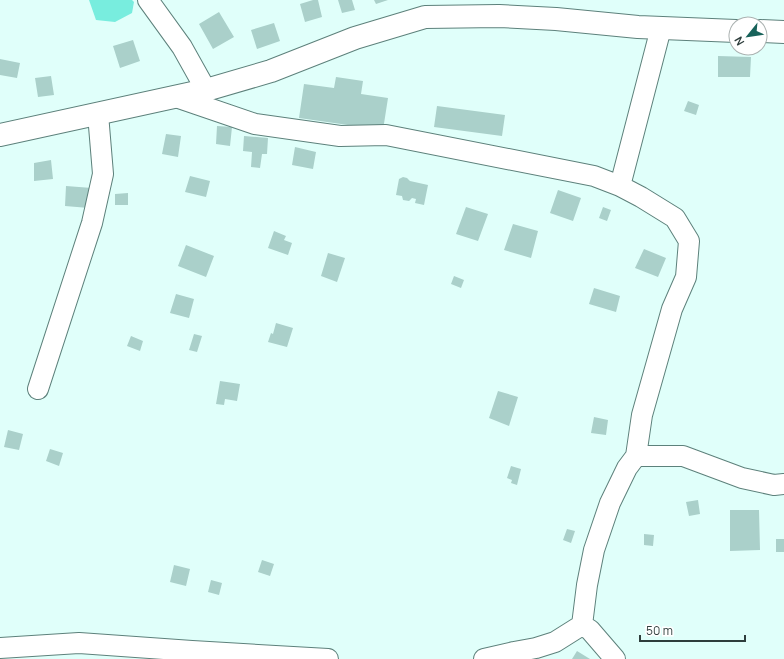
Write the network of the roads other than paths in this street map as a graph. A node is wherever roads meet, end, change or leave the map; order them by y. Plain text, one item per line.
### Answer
1 (148, 0) edge
2 (661, 28) junction
3 (728, 31) edge
4 (768, 32) edge
5 (784, 32) edge
6 (206, 90) junction
7 (176, 97) junction
8 (98, 114) junction
9 (0, 135) edge
10 (620, 186) junction
11 (38, 389) dead end
12 (636, 456) junction
13 (784, 484) edge
14 (582, 626) junction
15 (0, 648) edge
16 (328, 659) edge
17 (484, 659) edge
18 (615, 659) edge

1 - 6 lane
2 - 3 main road
2 - 6 main road
2 - 10 lane
4 - 5 main road
6 - 7 main road
7 - 8 main road
7 - 10 lane
8 - 9 main road
8 - 11 lane
10 - 12 lane
12 - 13 lane
12 - 14 lane
14 - 17 lane
14 - 18 lane
15 - 16 lane

